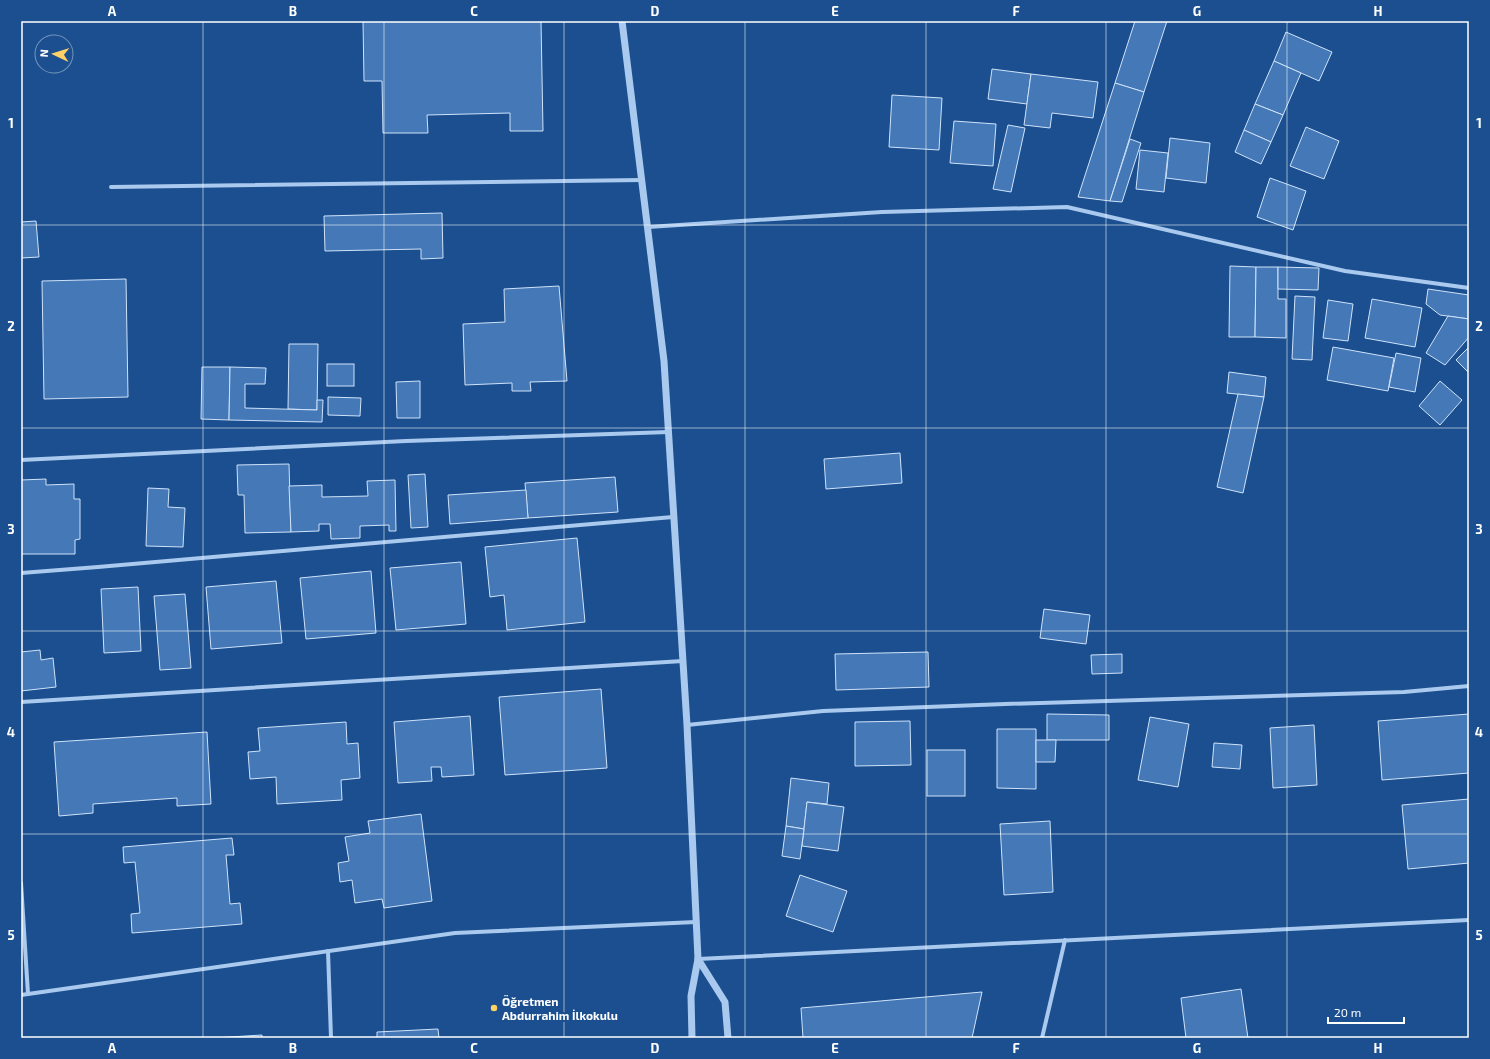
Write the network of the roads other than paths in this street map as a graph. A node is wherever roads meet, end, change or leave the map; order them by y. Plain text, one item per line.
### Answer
1 (622, 21) edge
2 (642, 180) junction
3 (111, 187) dead end
4 (648, 227) junction
5 (1469, 288) edge
6 (669, 432) junction
7 (21, 460) edge
8 (673, 516) junction
9 (21, 573) edge
10 (683, 661) junction
11 (1469, 686) edge
12 (21, 702) edge
13 (687, 725) junction
14 (21, 883) edge
15 (1469, 920) edge
16 (696, 922) junction
17 (1065, 940) junction
18 (328, 951) junction
19 (698, 959) junction
20 (28, 994) junction
21 (21, 995) edge
22 (331, 1038) edge
23 (692, 1038) edge
24 (728, 1038) edge
25 (1042, 1038) edge

1 - 2 street
2 - 3 street
2 - 4 street
4 - 5 street
4 - 6 street
6 - 7 street
6 - 8 street
8 - 9 street
8 - 10 street
10 - 12 street
10 - 13 street
11 - 13 street
13 - 16 street
14 - 20 street
15 - 17 street
16 - 18 street
16 - 19 street
17 - 19 street
17 - 25 street
18 - 20 street
18 - 22 street
19 - 23 street
19 - 24 street
20 - 21 street

